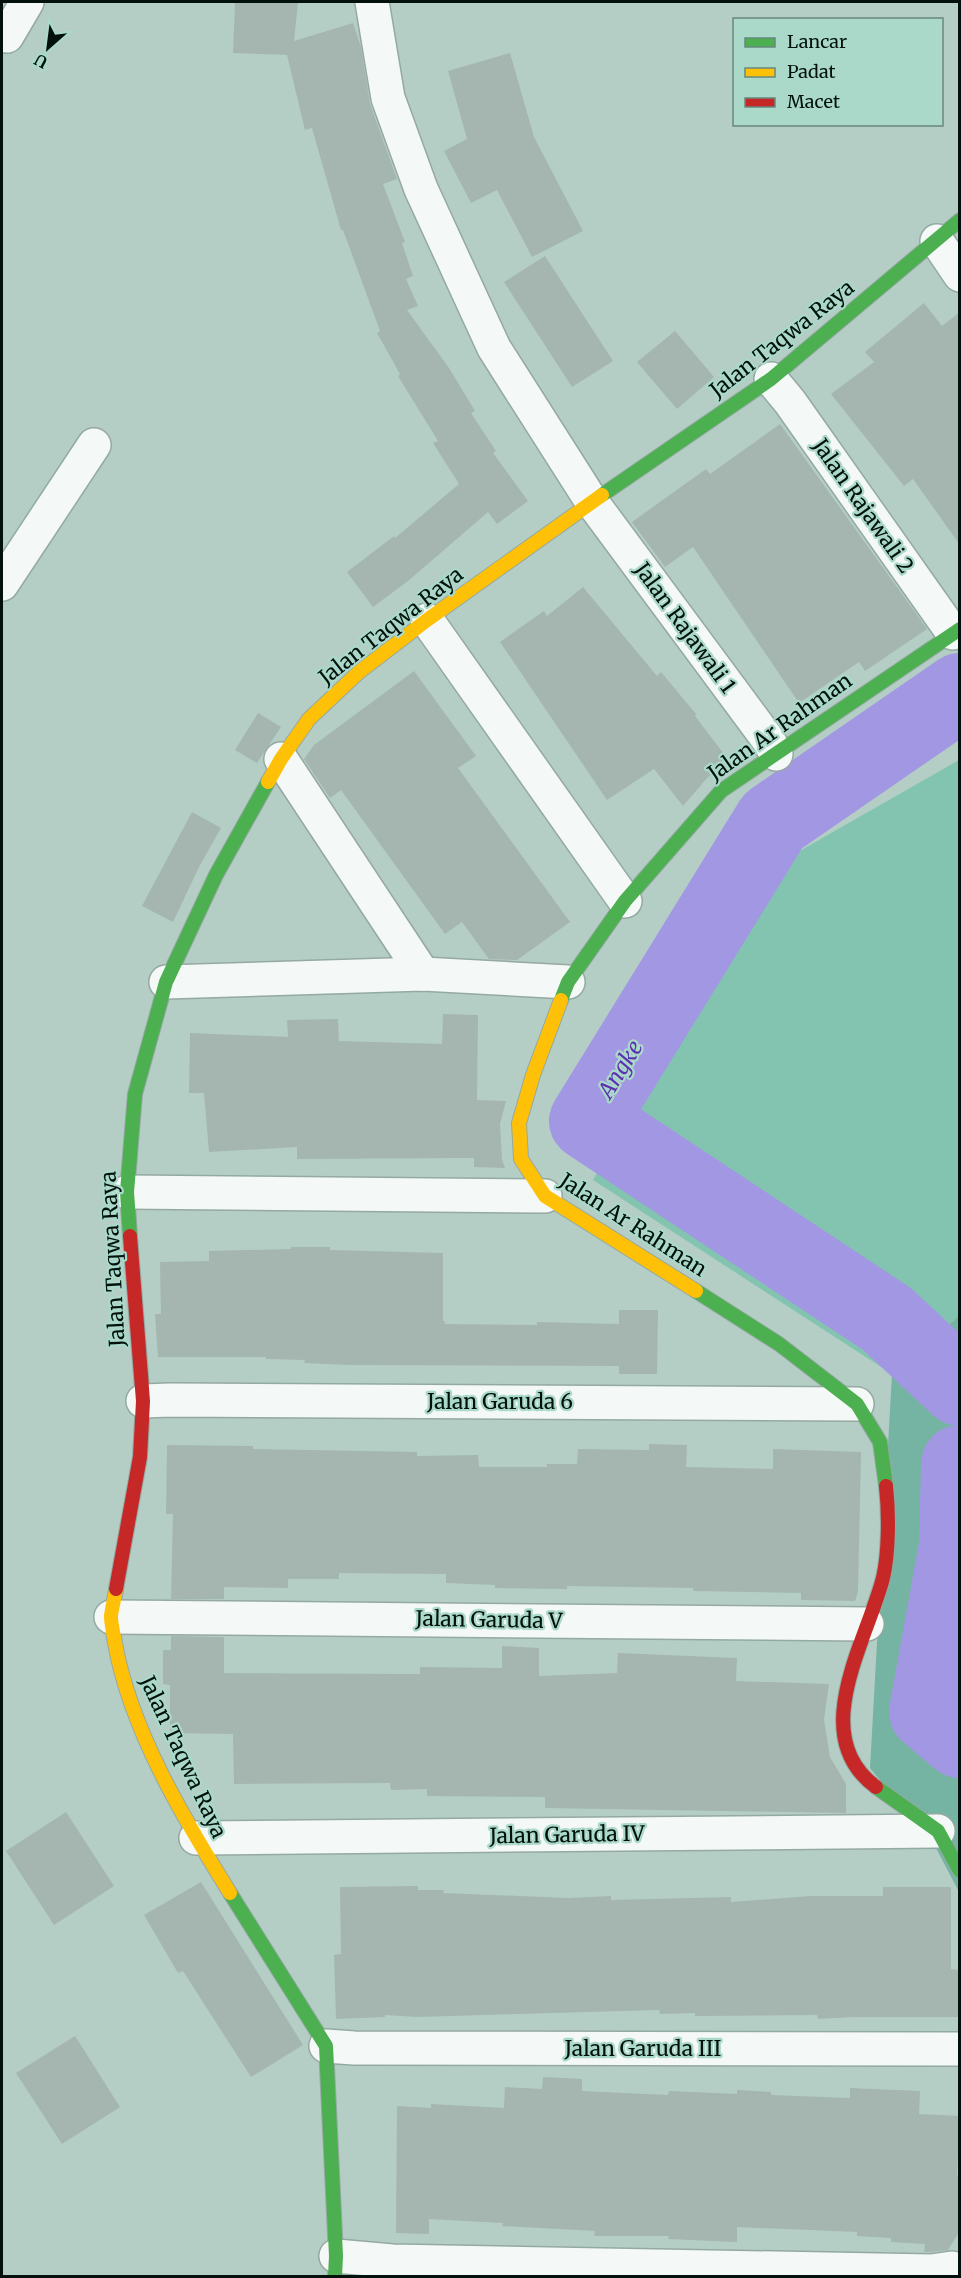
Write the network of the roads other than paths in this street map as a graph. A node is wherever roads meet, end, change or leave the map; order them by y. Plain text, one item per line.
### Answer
1 (27, 2) edge
2 (372, 2) edge
3 (7, 36) dead end
4 (948, 231) edge
5 (960, 275) edge
6 (771, 379) junction
7 (94, 446) dead end
8 (592, 502) junction
9 (2, 584) edge
10 (427, 620) junction
11 (956, 631) edge
12 (776, 754) junction
13 (281, 759) junction
14 (625, 901) junction
15 (423, 974) junction
16 (166, 982) junction
17 (568, 982) junction
18 (127, 1192) junction
19 (545, 1196) junction
20 (143, 1401) junction
21 (857, 1404) junction
22 (111, 1617) junction
23 (867, 1624) junction
24 (938, 1831) junction
25 (196, 1838) junction
26 (960, 1871) edge
27 (326, 2046) junction
28 (960, 2049) edge
29 (336, 2266) edge
30 (954, 2266) edge

1 - 3 street
2 - 8 street, Jalan Rajawali 1
4 - 5 street
4 - 6 street, Jalan Taqwa Raya
6 - 8 street, Jalan Taqwa Raya
6 - 11 street, Jalan Rajawali 2
7 - 9 street
8 - 10 street, Jalan Taqwa Raya
8 - 12 street, Jalan Rajawali 1
10 - 13 street, Jalan Taqwa Raya
10 - 14 street
11 - 12 street, Jalan Ar Rahman
12 - 14 street, Jalan Ar Rahman
13 - 15 street
13 - 16 street, Jalan Taqwa Raya
14 - 17 street, Jalan Ar Rahman
15 - 16 street
15 - 17 street
16 - 18 street, Jalan Taqwa Raya
17 - 19 street, Jalan Ar Rahman
18 - 19 street
18 - 20 street, Jalan Taqwa Raya
19 - 21 street, Jalan Ar Rahman
20 - 21 street, Jalan Garuda 6
20 - 22 street, Jalan Taqwa Raya
21 - 23 street, Jalan Ar Rahman
22 - 23 street, Jalan Garuda V
22 - 25 street, Jalan Taqwa Raya
23 - 24 street, Jalan Ar Rahman
24 - 25 street, Jalan Garuda IV
24 - 26 street, Jalan Ar Rahman
25 - 27 street, Jalan Taqwa Raya
27 - 28 street, Jalan Garuda III
27 - 29 street, Jalan Taqwa Raya
29 - 30 street

